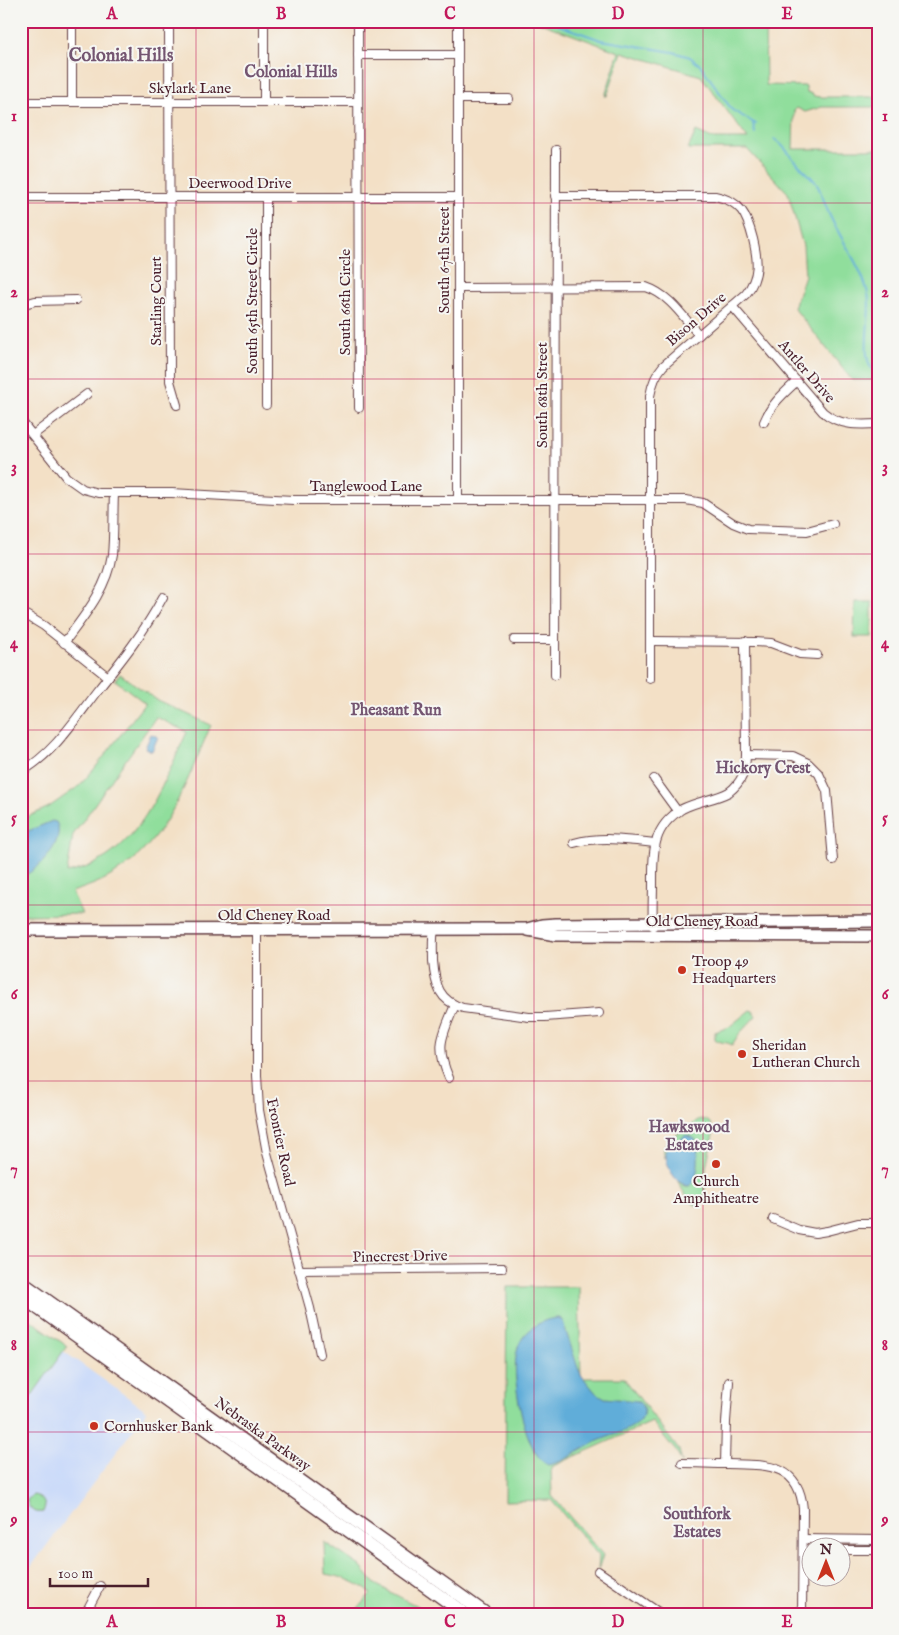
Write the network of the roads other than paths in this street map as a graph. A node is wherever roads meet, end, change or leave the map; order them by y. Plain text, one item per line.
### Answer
1 (72, 21) edge
2 (169, 21) edge
3 (264, 21) edge
4 (358, 21) edge
5 (458, 21) edge
6 (358, 55) junction
7 (458, 55) junction
8 (458, 99) junction
9 (508, 99) dead end
10 (21, 102) edge
11 (72, 102) junction
12 (169, 102) junction
13 (264, 102) junction
14 (358, 102) junction
15 (556, 150) dead end
16 (556, 196) junction
17 (21, 197) edge
18 (169, 197) junction
19 (266, 197) junction
20 (359, 197) junction
21 (458, 197) junction
22 (555, 287) junction
23 (458, 288) junction
24 (76, 300) dead end
25 (21, 305) edge
26 (732, 306) junction
27 (699, 335) junction
28 (797, 381) junction
29 (87, 394) dead end
30 (177, 405) dead end
31 (266, 405) dead end
32 (359, 408) dead end
33 (21, 421) edge
34 (764, 422) dead end
35 (878, 424) edge
36 (33, 435) junction
37 (114, 494) junction
38 (556, 499) junction
39 (458, 500) junction
40 (650, 500) junction
41 (833, 524) dead end
42 (163, 597) dead end
43 (21, 612) edge
44 (514, 640) dead end
45 (555, 640) junction
46 (650, 641) junction
47 (64, 642) junction
48 (745, 642) junction
49 (817, 656) dead end
50 (555, 675) dead end
51 (108, 677) junction
52 (650, 679) dead end
53 (746, 755) junction
54 (21, 772) edge
55 (654, 779) dead end
56 (678, 812) junction
57 (574, 843) dead end
58 (655, 843) junction
59 (833, 860) dead end
60 (878, 920) edge
61 (653, 923) junction
62 (434, 929) junction
63 (527, 929) junction
64 (21, 930) edge
65 (257, 930) junction
66 (654, 935) junction
67 (878, 936) edge
68 (454, 1006) junction
69 (599, 1013) dead end
70 (449, 1078) dead end
71 (773, 1219) dead end
72 (878, 1223) edge
73 (502, 1268) dead end
74 (299, 1270) junction
75 (21, 1282) edge
76 (21, 1296) edge
77 (320, 1354) dead end
78 (729, 1382) dead end
79 (682, 1463) dead end
80 (725, 1464) junction
81 (803, 1538) edge
82 (852, 1540) edge
83 (878, 1540) edge
84 (852, 1550) edge
85 (878, 1550) edge
86 (598, 1571) dead end
87 (100, 1586) dead end
88 (802, 1588) edge
89 (85, 1614) edge
90 (465, 1614) edge
91 (486, 1614) edge
92 (661, 1614) edge
93 (802, 1614) edge

1 - 11 street
2 - 12 street, Starling Court
3 - 13 street
4 - 6 street, South 66th Circle
5 - 7 street, South 67th Street
6 - 7 street
6 - 14 street, South 66th Circle
7 - 8 street, South 67th Street
8 - 9 street
8 - 21 street, South 67th Street
10 - 11 street, Skylark Lane
11 - 12 street, Skylark Lane
12 - 13 street, Skylark Lane
12 - 18 street, Starling Court
13 - 14 street, Skylark Lane
14 - 20 street, South 66th Circle
15 - 16 street, South 68th Street
16 - 22 street, South 68th Street
16 - 26 street, Bison Drive
17 - 18 street, Deerwood Drive
18 - 19 street, Deerwood Drive
18 - 30 street, Starling Court
19 - 20 street, Deerwood Drive
19 - 31 street, South 65th Street Circle
20 - 21 street, Deerwood Drive
20 - 32 street, South 66th Circle
21 - 23 street, South 67th Street
22 - 23 street
22 - 27 street
22 - 38 street, South 68th Street
23 - 39 street, South 67th Street
24 - 25 street
26 - 27 street, Bison Drive
26 - 28 street, Antler Drive
27 - 40 street, Bison Drive
28 - 34 street
28 - 35 street, Antler Drive
29 - 36 street
33 - 36 street
36 - 37 street, Tanglewood Lane
37 - 39 street, Tanglewood Lane
37 - 47 street
38 - 39 street, Tanglewood Lane
38 - 40 street, Tanglewood Lane
38 - 45 street, South 68th Street
40 - 41 street, Tanglewood Lane
40 - 46 street, Bison Drive
42 - 51 street
43 - 47 street
44 - 45 street
45 - 50 street, South 68th Street
46 - 48 street
46 - 52 street, Bison Drive
47 - 51 street
48 - 49 street
48 - 53 street
51 - 54 street
53 - 56 street
53 - 59 street
55 - 56 street
56 - 58 street
57 - 58 street
58 - 61 street
60 - 61 main road, Old Cheney Road
61 - 63 main road, Old Cheney Road
61 - 66 street
62 - 63 main road, Old Cheney Road
62 - 65 main road, Old Cheney Road
62 - 68 street
63 - 66 main road, Old Cheney Road
64 - 65 main road, Old Cheney Road
65 - 74 street, Frontier Road
66 - 67 main road, Old Cheney Road
68 - 69 street
68 - 70 street
71 - 72 street
73 - 74 street, Pinecrest Drive
74 - 77 street, Frontier Road
75 - 91 main road, Nebraska Parkway
76 - 90 main road, Nebraska Parkway
78 - 80 street
79 - 80 street
80 - 81 street
82 - 83 street
84 - 85 street
86 - 92 street
87 - 89 street
88 - 93 street

